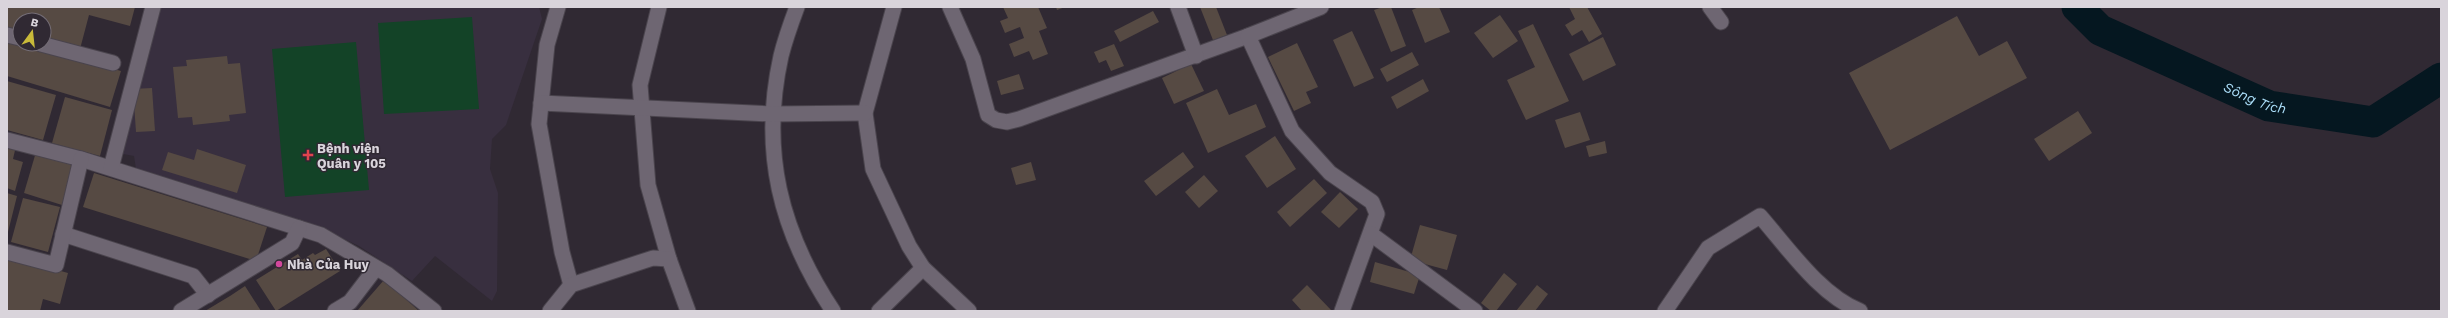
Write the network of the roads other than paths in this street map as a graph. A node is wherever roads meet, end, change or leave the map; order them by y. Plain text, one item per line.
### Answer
1 (153, 7) edge
2 (558, 7) edge
3 (659, 7) edge
4 (796, 7) edge
5 (894, 7) edge
6 (950, 7) edge
7 (1178, 7) edge
8 (1321, 7) edge
9 (1710, 7) edge
10 (1721, 22) dead end
11 (1248, 36) junction
12 (52, 47) edge
13 (1196, 56) junction
14 (113, 63) dead end
15 (541, 104) junction
16 (642, 108) junction
17 (865, 113) junction
18 (772, 114) junction
19 (7, 140) edge
20 (81, 159) junction
21 (111, 168) junction
22 (298, 228) junction
23 (63, 234) junction
24 (1371, 234) junction
25 (7, 252) edge
26 (669, 259) junction
27 (376, 268) junction
28 (923, 268) junction
29 (572, 285) junction
30 (208, 294) junction
31 (181, 311) edge
32 (335, 311) edge
33 (434, 311) edge
34 (550, 311) edge
35 (688, 311) edge
36 (833, 311) edge
37 (879, 311) edge
38 (969, 311) edge
39 (1342, 311) edge
40 (1475, 311) edge
41 (1665, 311) edge
42 (1860, 311) edge

1 - 21 street
2 - 15 street
3 - 16 street
4 - 18 street
5 - 17 street
6 - 13 street
7 - 13 street
8 - 11 street
9 - 10 street
11 - 13 street
11 - 24 street
12 - 14 street
15 - 16 street
15 - 29 street
16 - 18 street
16 - 26 street
17 - 18 street
17 - 28 street
18 - 36 street
19 - 20 street
20 - 21 street
20 - 23 street
21 - 22 street
22 - 27 street
22 - 30 street
23 - 25 street
23 - 30 street
24 - 39 street
24 - 40 street
26 - 29 street
26 - 35 street
27 - 32 street
27 - 33 street
28 - 37 street
28 - 38 street
29 - 34 street
30 - 31 street
41 - 42 street

